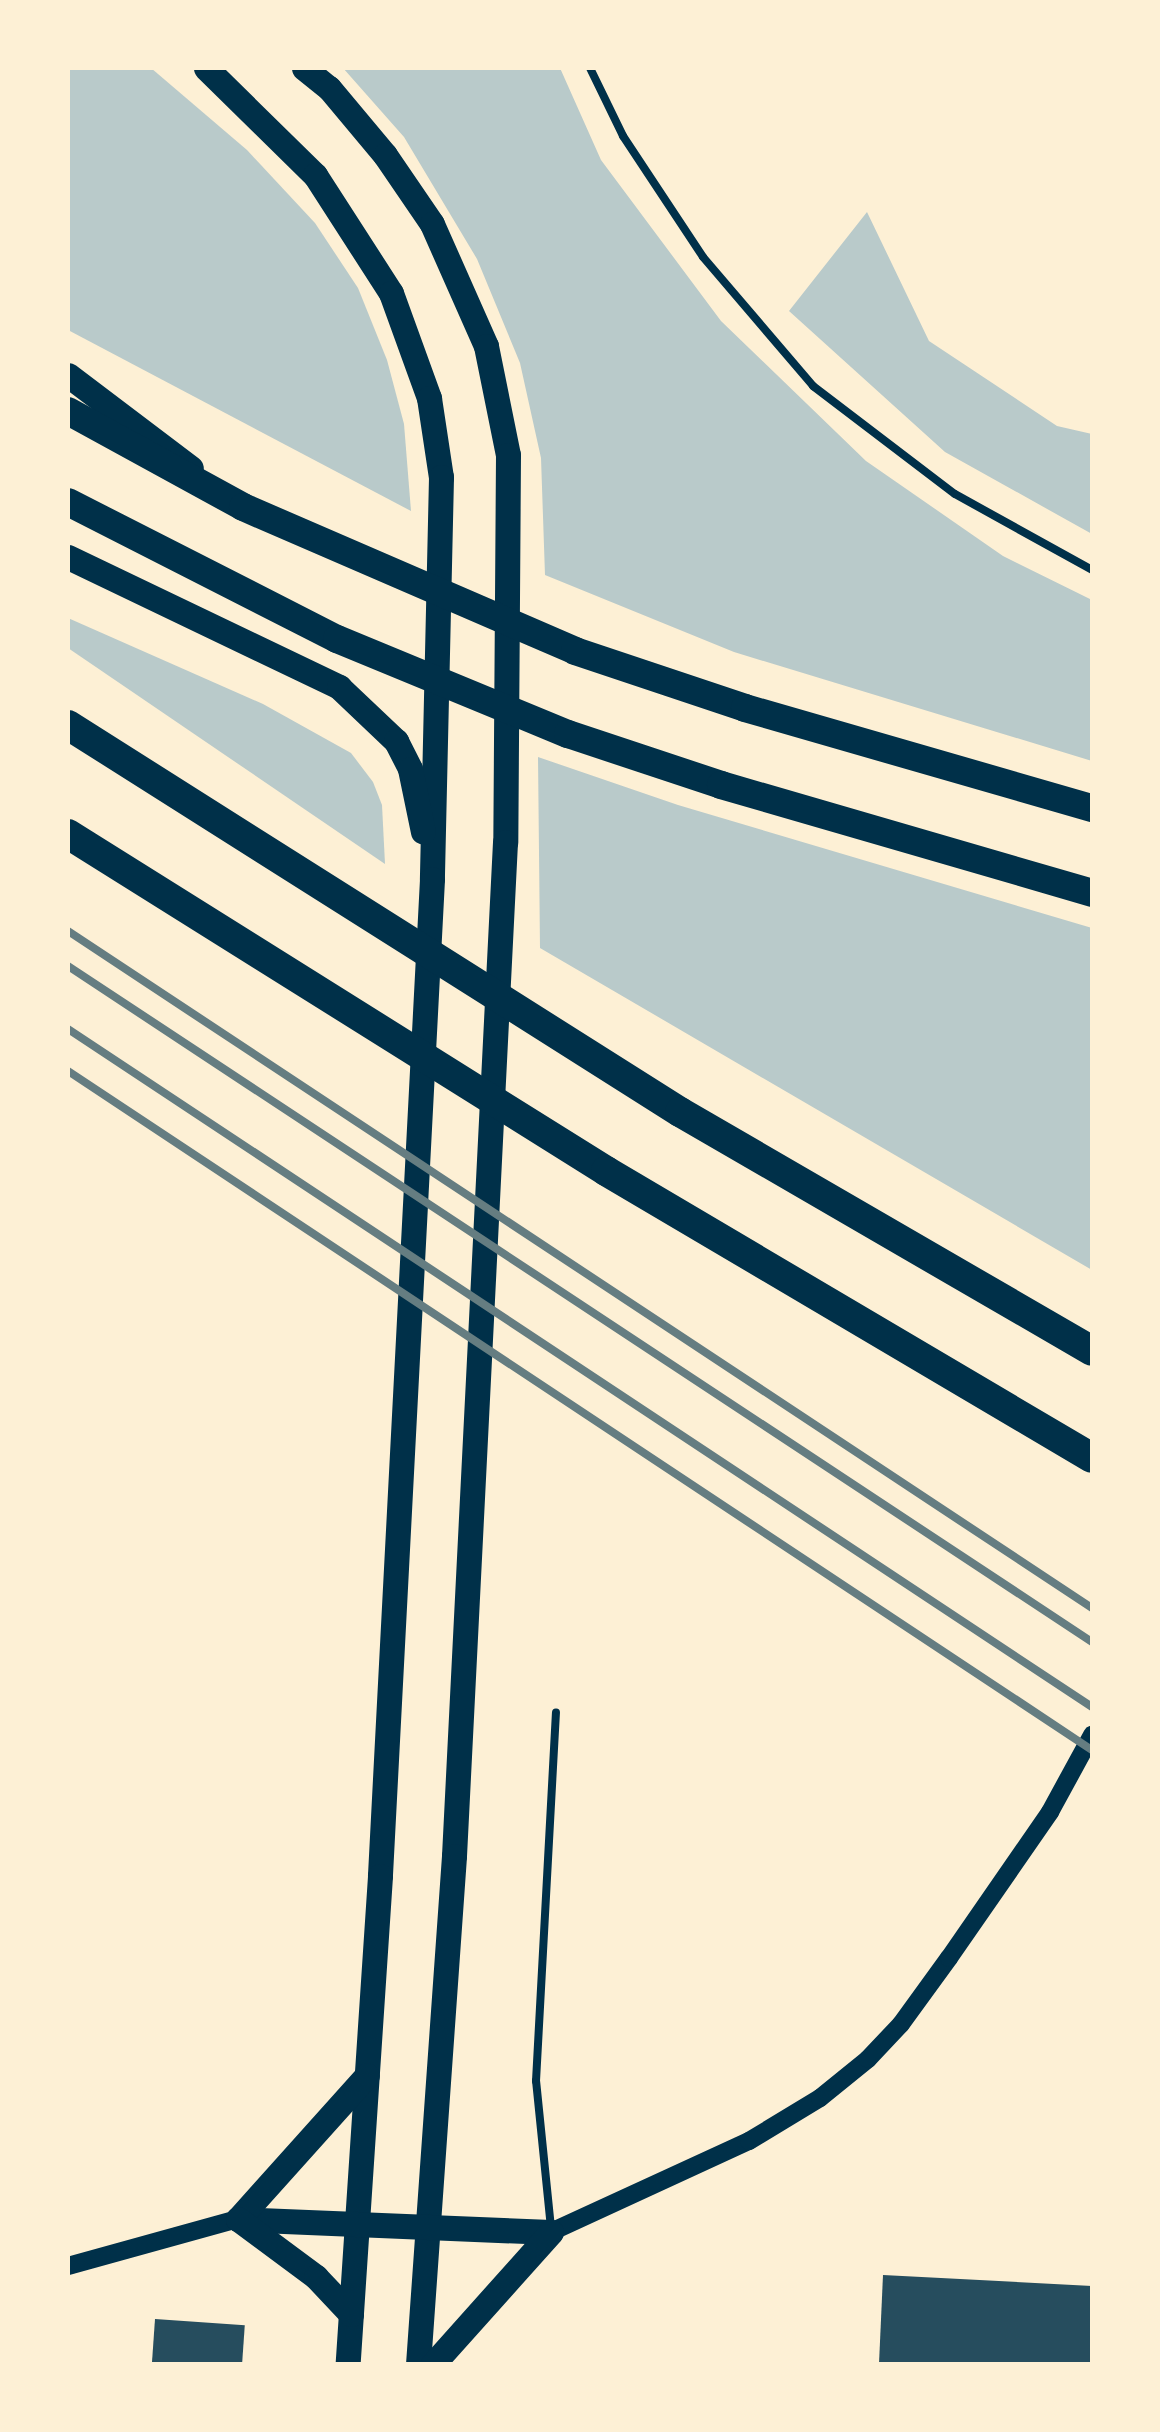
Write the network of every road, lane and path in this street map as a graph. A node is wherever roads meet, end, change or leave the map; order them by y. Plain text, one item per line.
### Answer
1 (206, 68) edge
2 (304, 68) edge
3 (590, 68) edge
4 (68, 375) edge
5 (68, 411) edge
6 (68, 502) edge
7 (243, 507) junction
8 (68, 557) edge
9 (1092, 570) edge
10 (68, 725) edge
11 (1092, 808) edge
12 (68, 834) edge
13 (432, 879) junction
14 (1092, 893) edge
15 (1092, 1351) edge
16 (1092, 1458) edge
17 (556, 1714) dead end
18 (1092, 1735) edge
19 (368, 2075) junction
20 (238, 2218) junction
21 (359, 2223) junction
22 (428, 2229) junction
23 (551, 2232) junction
24 (68, 2266) edge
25 (350, 2314) junction
26 (348, 2364) edge
27 (418, 2364) edge
28 (433, 2364) edge

1 - 13 main road
2 - 22 main road
3 - 9 lane
4 - 7 main road
5 - 7 highway
6 - 14 highway
7 - 11 highway
8 - 13 main road
10 - 15 highway
12 - 16 highway
13 - 19 main road
17 - 23 lane
18 - 23 street
19 - 20 main road
19 - 21 main road
20 - 21 main road
20 - 24 street
20 - 25 main road
21 - 22 main road
21 - 25 main road
22 - 23 main road
22 - 27 main road
23 - 28 main road
25 - 26 main road

